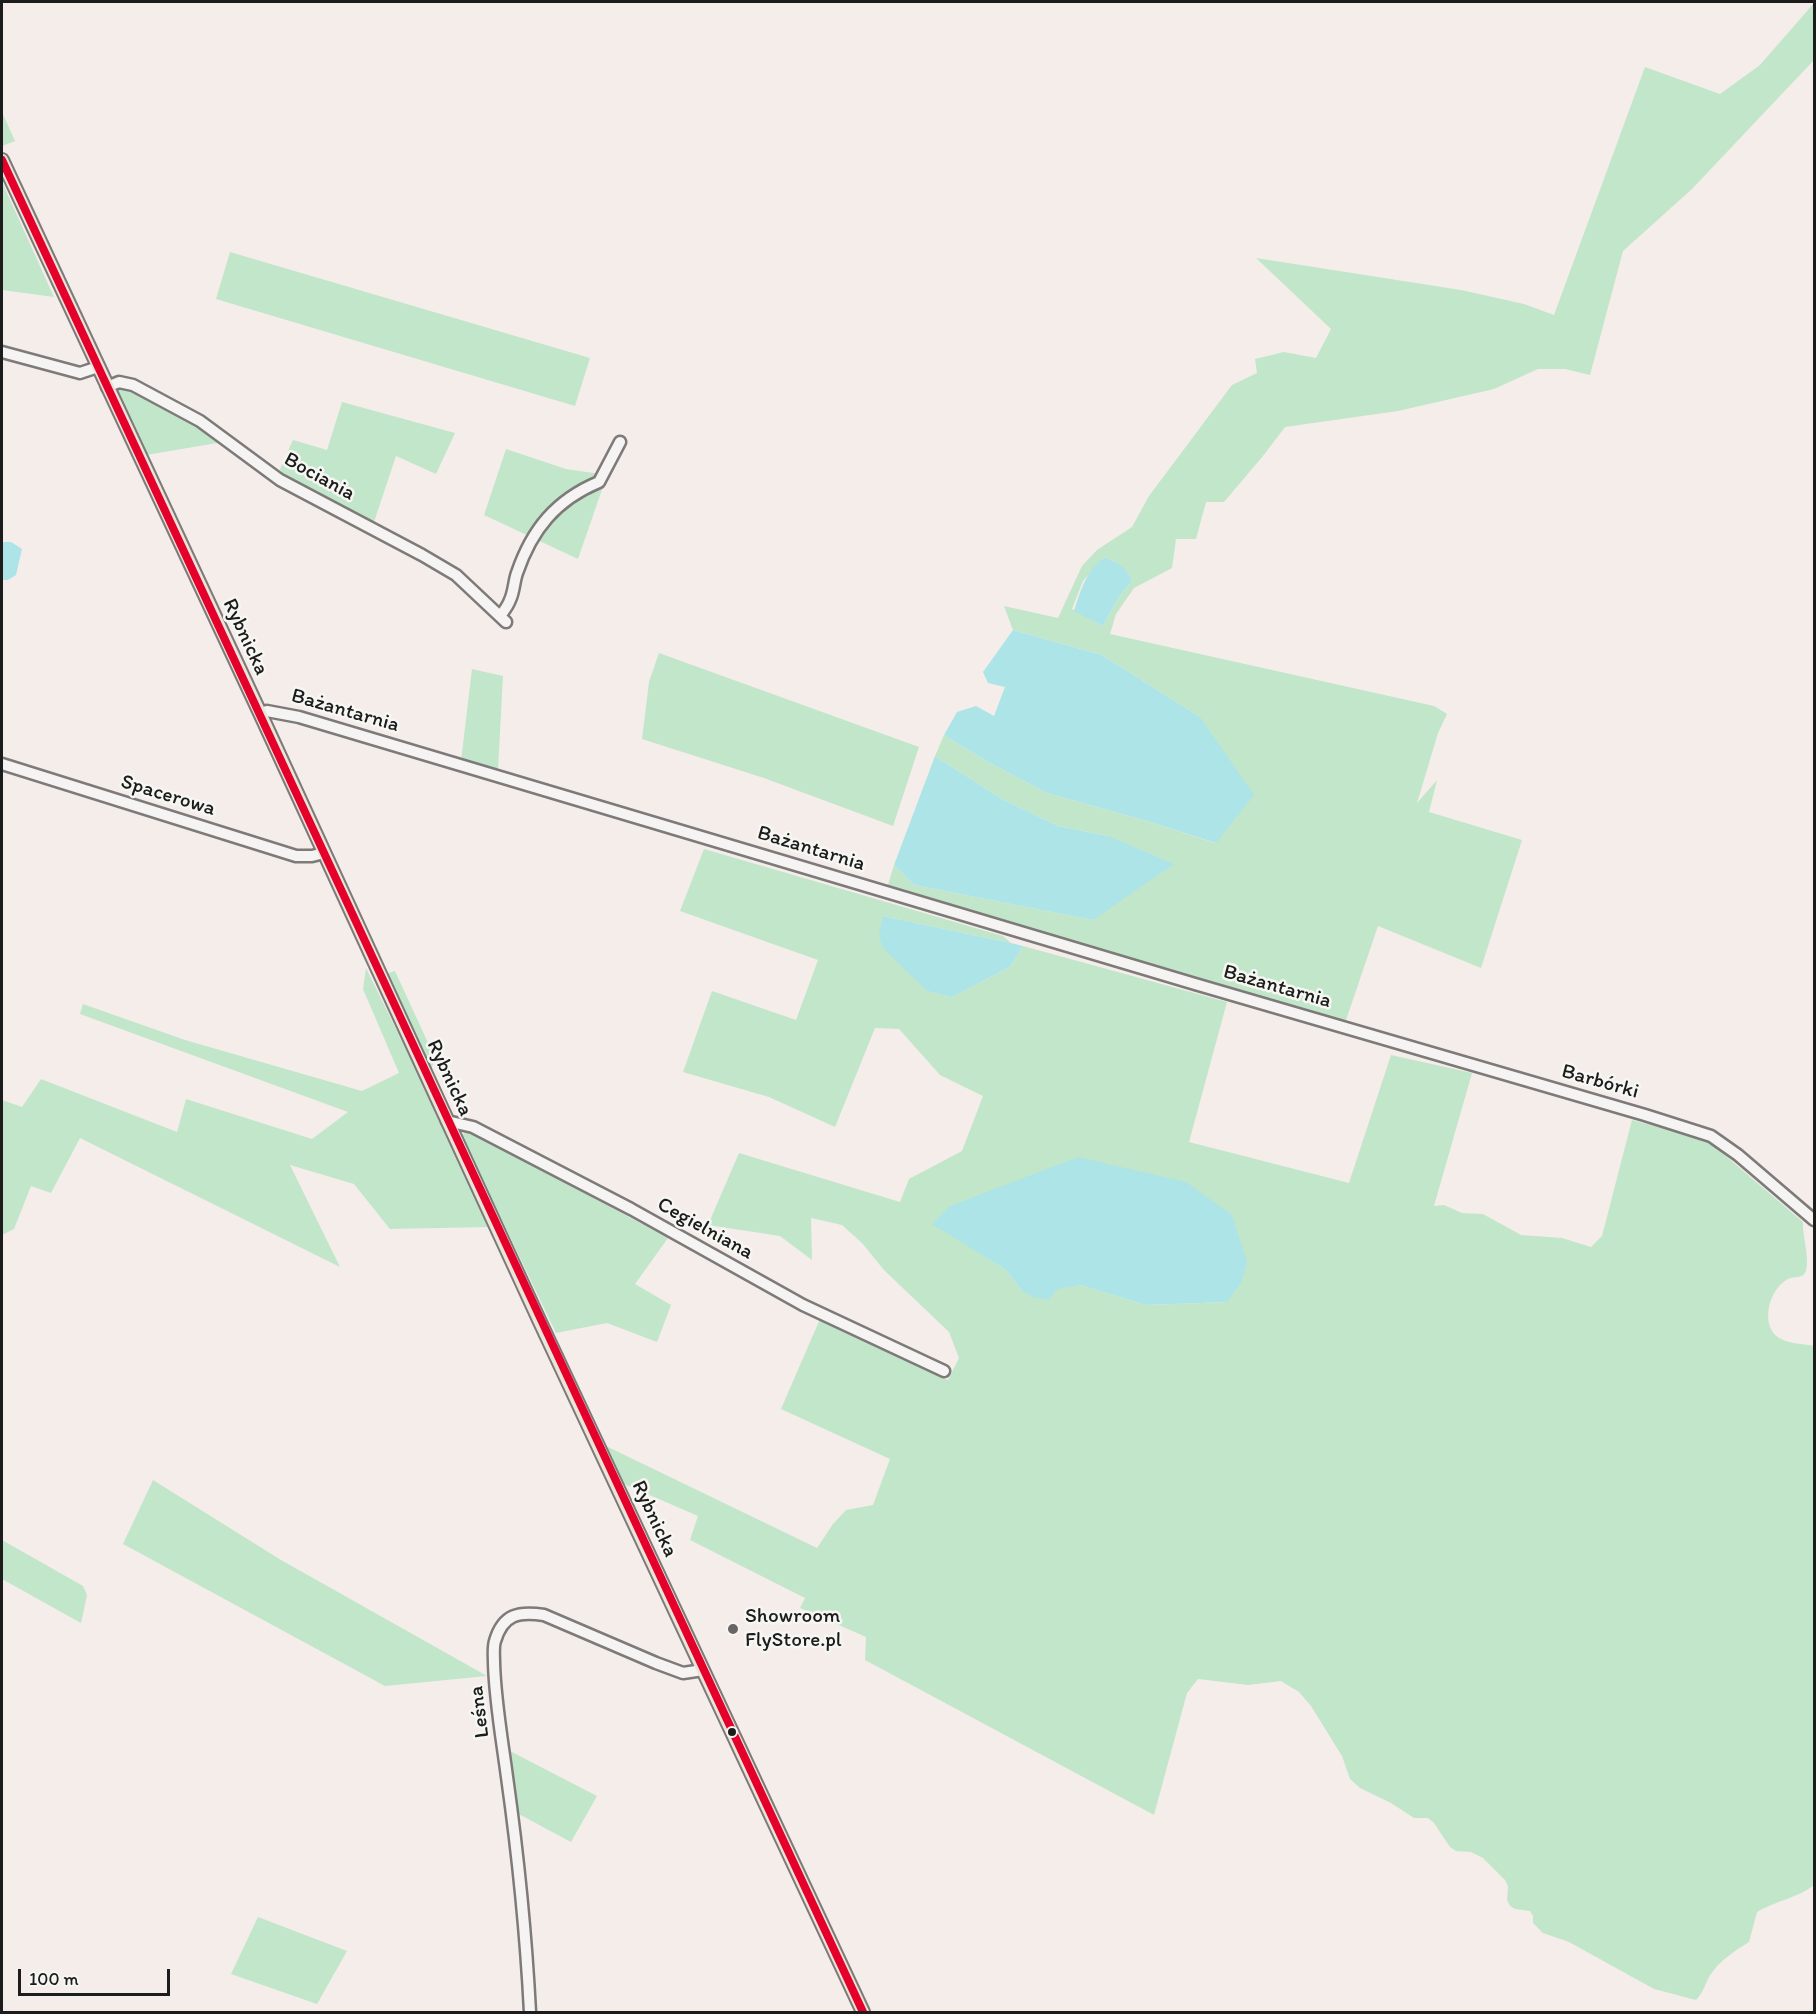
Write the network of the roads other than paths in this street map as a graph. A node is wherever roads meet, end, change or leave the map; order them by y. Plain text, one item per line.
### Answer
1 (2, 160) edge
2 (2, 352) edge
3 (98, 367) junction
4 (107, 387) junction
5 (620, 442) dead end
6 (260, 713) junction
7 (2, 764) edge
8 (324, 853) junction
9 (1351, 1028) joint
10 (447, 1121) junction
11 (1815, 1220) edge
12 (944, 1371) dead end
13 (703, 1670) junction
14 (530, 2013) edge
15 (863, 2013) edge

1 - 3 main road, Rybnicka
2 - 3 street
3 - 4 main road, Rybnicka
4 - 5 street, Bociania
4 - 6 main road, Rybnicka
6 - 8 main road, Rybnicka
6 - 9 street, Bażantarnia
7 - 8 street, Spacerowa
8 - 10 main road, Rybnicka
9 - 11 street, Barbórki
10 - 12 street, Cegielniana
10 - 13 main road, Rybnicka
13 - 14 street, Leśna
13 - 15 main road, Rybnicka

